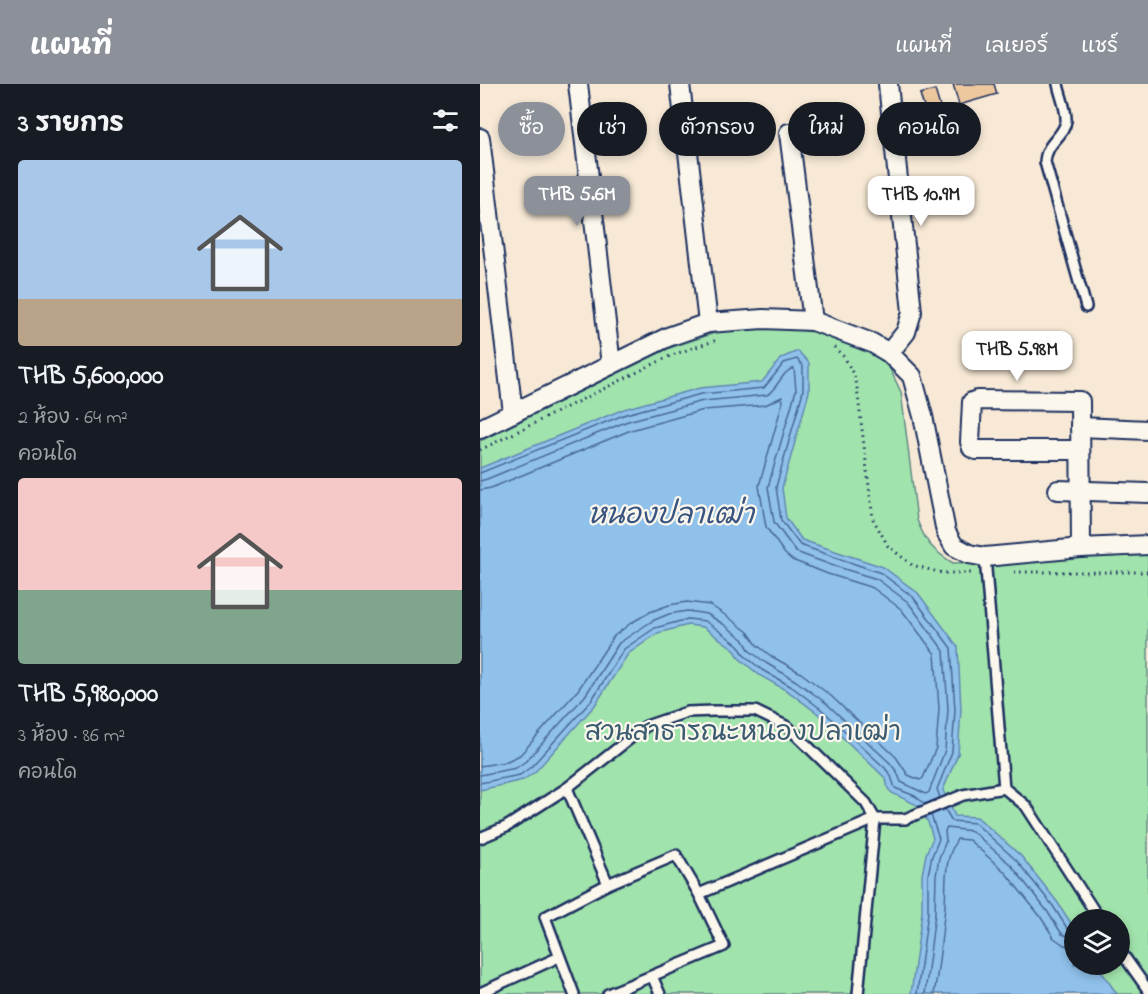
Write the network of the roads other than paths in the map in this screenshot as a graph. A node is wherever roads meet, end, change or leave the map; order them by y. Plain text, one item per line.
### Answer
1 (578, 84) edge
2 (680, 84) edge
3 (888, 84) edge
4 (1058, 84) edge
5 (480, 138) edge
6 (792, 156) edge
7 (1086, 307) dead end
8 (813, 321) junction
9 (708, 323) junction
10 (889, 352) junction
11 (611, 365) junction
12 (513, 413) junction
13 (1080, 427) junction
14 (480, 429) edge
15 (1148, 430) edge
16 (1080, 450) junction
17 (1058, 489) dead end
18 (1080, 490) junction
19 (1148, 493) edge
20 (1148, 545) edge
21 (1082, 548) junction
22 (985, 565) junction
23 (567, 788) junction
24 (1004, 788) junction
25 (875, 819) junction
26 (480, 838) edge
27 (608, 884) junction
28 (699, 894) junction
29 (1093, 909) edge
30 (559, 957) junction
31 (1130, 965) edge
32 (652, 976) junction
33 (1148, 990) edge
34 (480, 993) edge
35 (574, 994) edge
36 (608, 994) edge
37 (660, 994) edge
38 (858, 994) edge

1 - 11 street
2 - 9 street
3 - 10 street
4 - 7 lane
5 - 12 street
6 - 8 street
8 - 9 street
8 - 10 street
9 - 11 street
10 - 22 street
11 - 12 street
12 - 14 street
13 - 15 street
13 - 16 street
13 - 16 street
16 - 18 street
17 - 18 street
18 - 19 street
18 - 21 street
20 - 21 street
21 - 22 street
22 - 24 lane
23 - 25 lane
23 - 26 lane
23 - 27 lane
24 - 25 lane
24 - 29 lane
25 - 28 lane
25 - 38 lane
27 - 28 lane
27 - 30 lane
28 - 32 lane
30 - 34 lane
30 - 35 lane
31 - 33 lane
32 - 36 lane
32 - 37 lane

